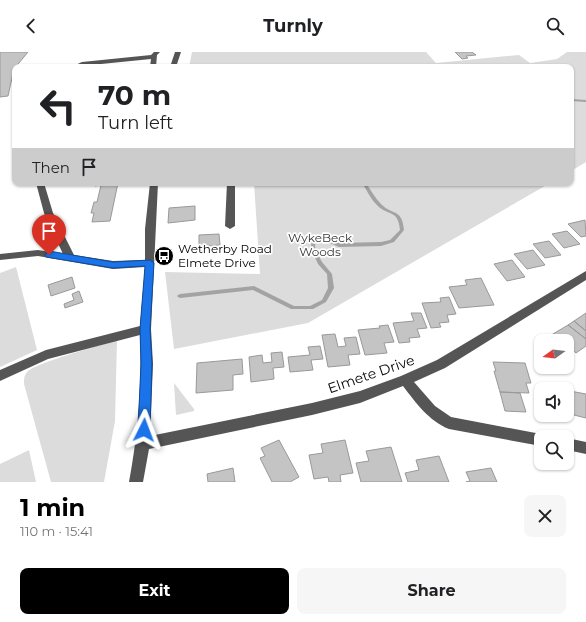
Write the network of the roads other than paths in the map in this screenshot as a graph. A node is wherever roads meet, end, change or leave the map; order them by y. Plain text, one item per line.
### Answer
1 (178, 52) edge
2 (155, 55) edge
3 (82, 64) edge
4 (174, 64) edge
5 (40, 186) edge
6 (154, 186) edge
7 (231, 186) edge
8 (230, 226) dead end
9 (0, 257) edge
10 (71, 259) junction
11 (150, 263) junction
12 (586, 276) edge
13 (145, 329) junction
14 (0, 376) edge
15 (405, 380) junction
16 (534, 439) edge
17 (143, 444) junction
18 (574, 445) edge
19 (586, 448) edge
20 (136, 482) edge

1 - 4 street
2 - 3 street
5 - 10 street
6 - 11 street
7 - 8 street
9 - 10 street
10 - 11 street
11 - 13 street
12 - 15 street, Elmete Drive
13 - 14 street
13 - 17 street
15 - 16 street
15 - 17 street, Elmete Drive
17 - 20 street
18 - 19 street

